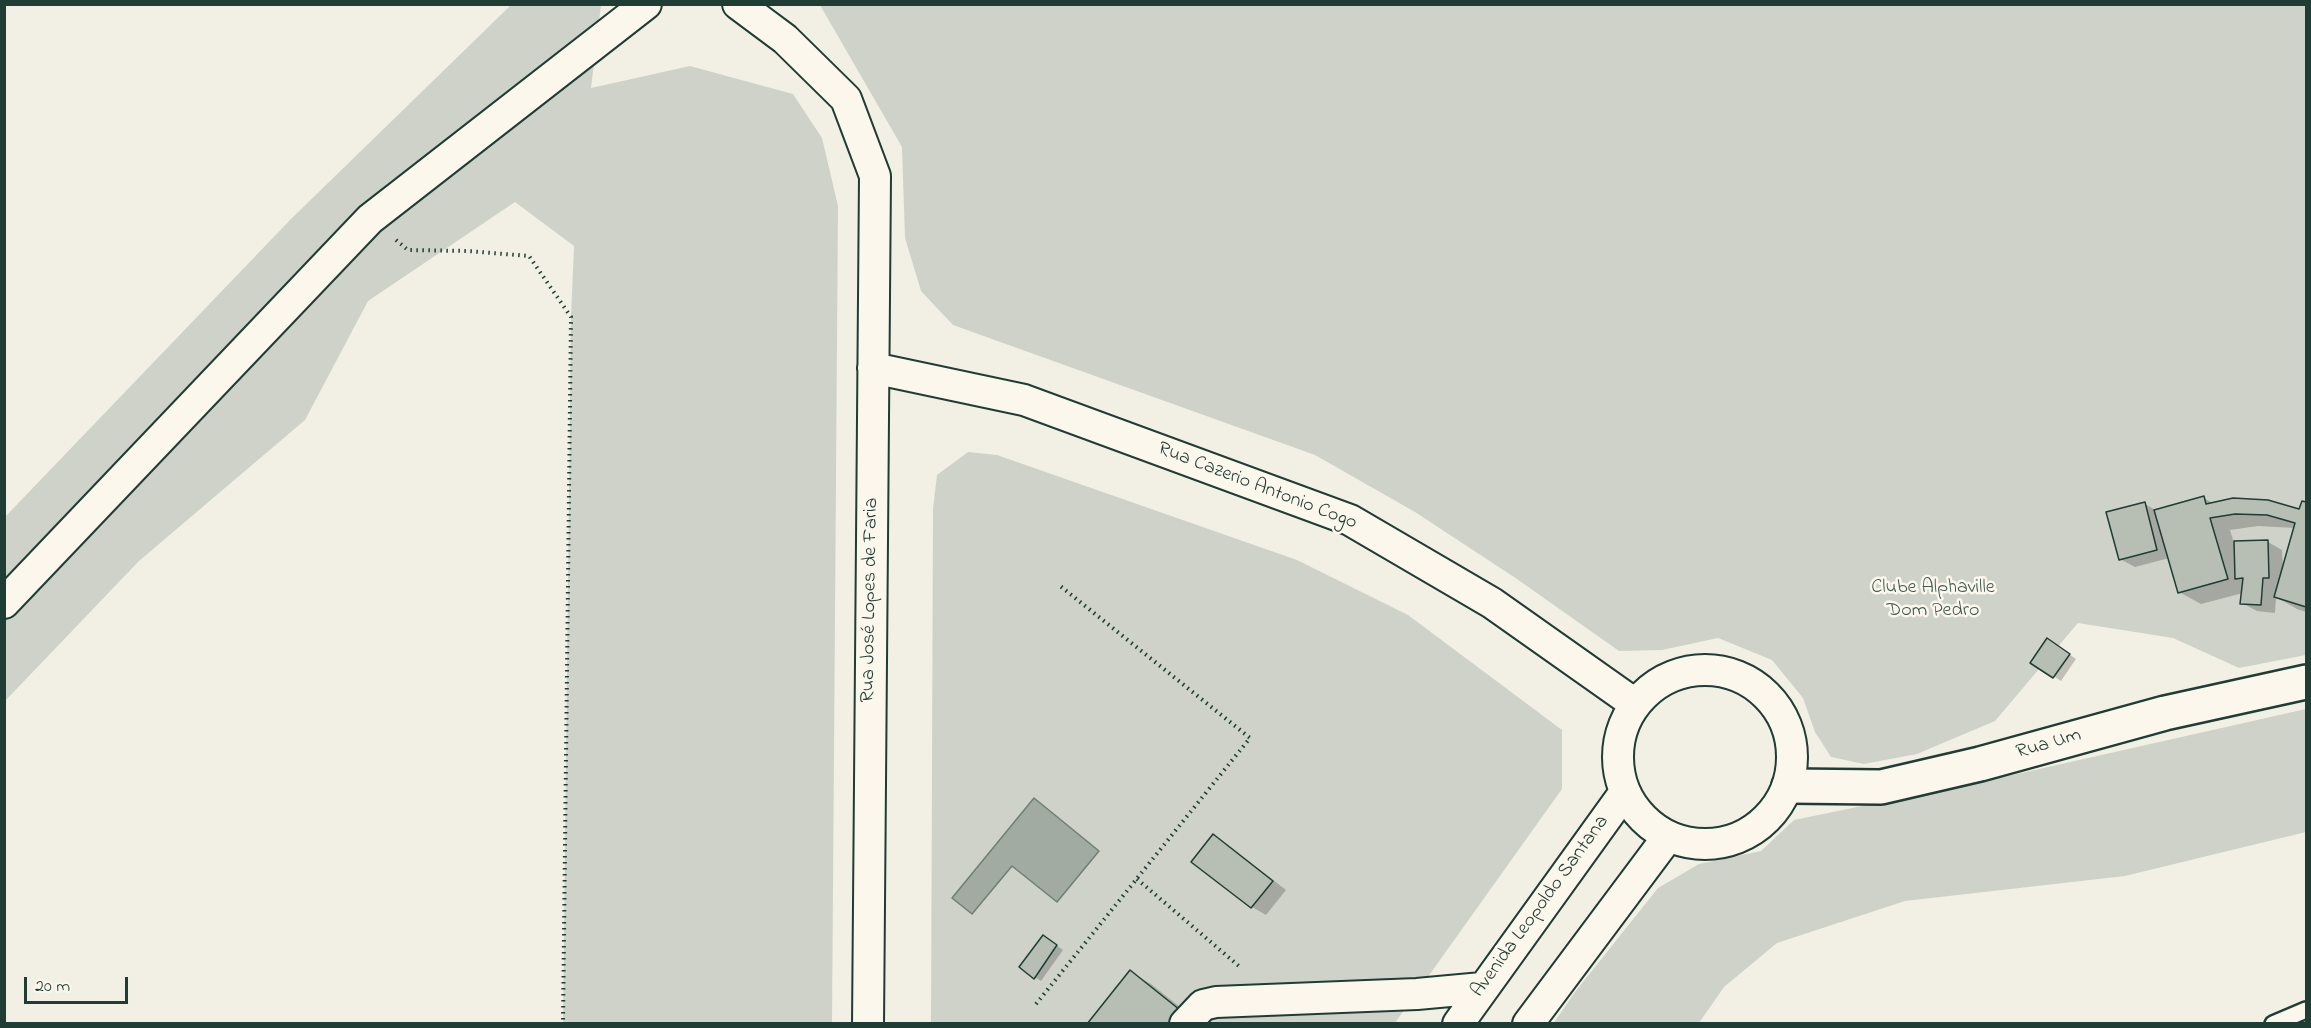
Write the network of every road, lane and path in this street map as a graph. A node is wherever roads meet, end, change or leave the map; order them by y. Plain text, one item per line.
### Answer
1 (646, 4) edge
2 (738, 4) edge
3 (370, 219) junction
4 (873, 368) junction
5 (1059, 585) dead end
6 (4, 603) edge
7 (2307, 682) edge
8 (1635, 704) junction
9 (1789, 786) junction
10 (1624, 792) junction
11 (1667, 838) junction
12 (1137, 879) junction
13 (1482, 988) junction
14 (1277, 999) junction
15 (1036, 1004) dead end
16 (2307, 1010) edge
17 (563, 1023) edge
18 (868, 1023) edge
19 (1185, 1023) edge
20 (1458, 1023) edge
21 (1527, 1023) edge
22 (2273, 1023) edge

1 - 3 street
2 - 4 street, Rua José Lopes de Faria
3 - 6 street
3 - 17 path
4 - 8 street, Rua Cazerio Antonio Cogo
4 - 18 street, Rua José Lopes de Faria
5 - 12 path
7 - 9 street, Rua Um
8 - 9 street
8 - 10 street
9 - 11 street
10 - 11 street
10 - 13 street, Avenida Leopoldo Santana
11 - 21 street
12 - 14 path
12 - 15 path
13 - 14 street
13 - 20 street, Avenida Leopoldo Santana
14 - 19 street
16 - 22 lane

